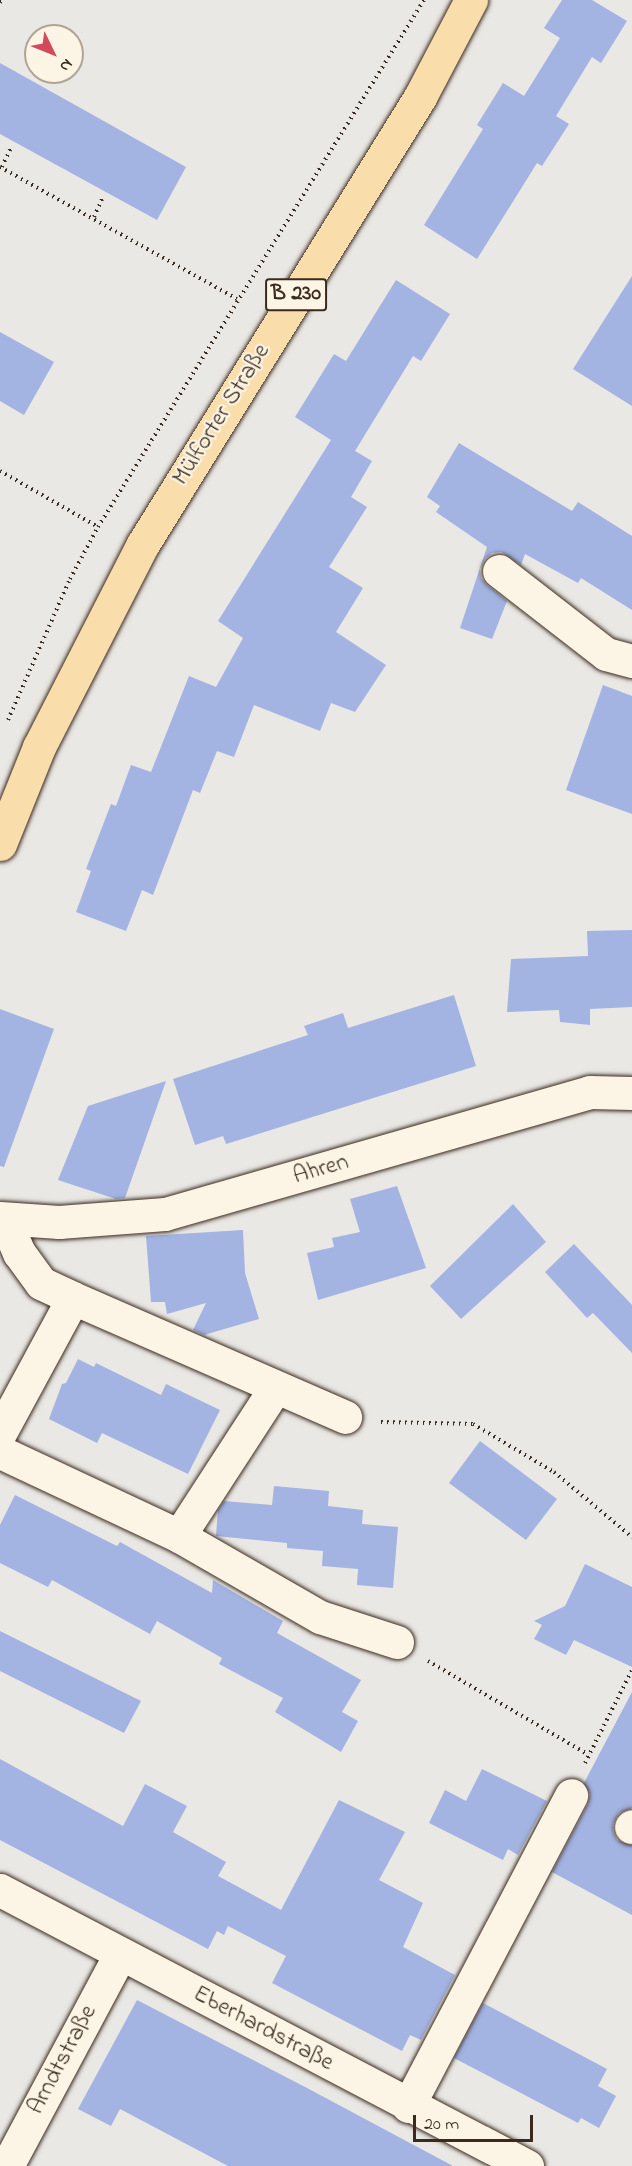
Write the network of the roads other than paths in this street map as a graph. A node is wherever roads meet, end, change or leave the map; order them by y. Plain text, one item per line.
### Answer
1 (471, 0) edge
2 (499, 571) dead end
3 (632, 661) edge
4 (0, 844) edge
5 (632, 1093) edge
6 (2, 1219) edge
7 (73, 1298) junction
8 (275, 1388) junction
9 (345, 1417) road end
10 (0, 1433) edge
11 (0, 1452) edge
12 (179, 1536) junction
13 (397, 1642) road end
14 (571, 1795) road end
15 (0, 1890) edge
16 (120, 1954) junction
17 (408, 2106) junction
18 (7, 2166) edge
19 (527, 2166) edge

1 - 4 main road, Mülforter Straße / B 230
2 - 3 street
5 - 6 street, Ahren
6 - 7 street, Ahren
7 - 8 street, Ahren
7 - 10 street
8 - 9 street, Ahren
8 - 12 street
11 - 12 street
12 - 13 street
14 - 17 street
15 - 16 street, Eberhardstraße
16 - 17 street, Eberhardstraße
16 - 18 street, Arndtstraße
17 - 19 street, Eberhardstraße

